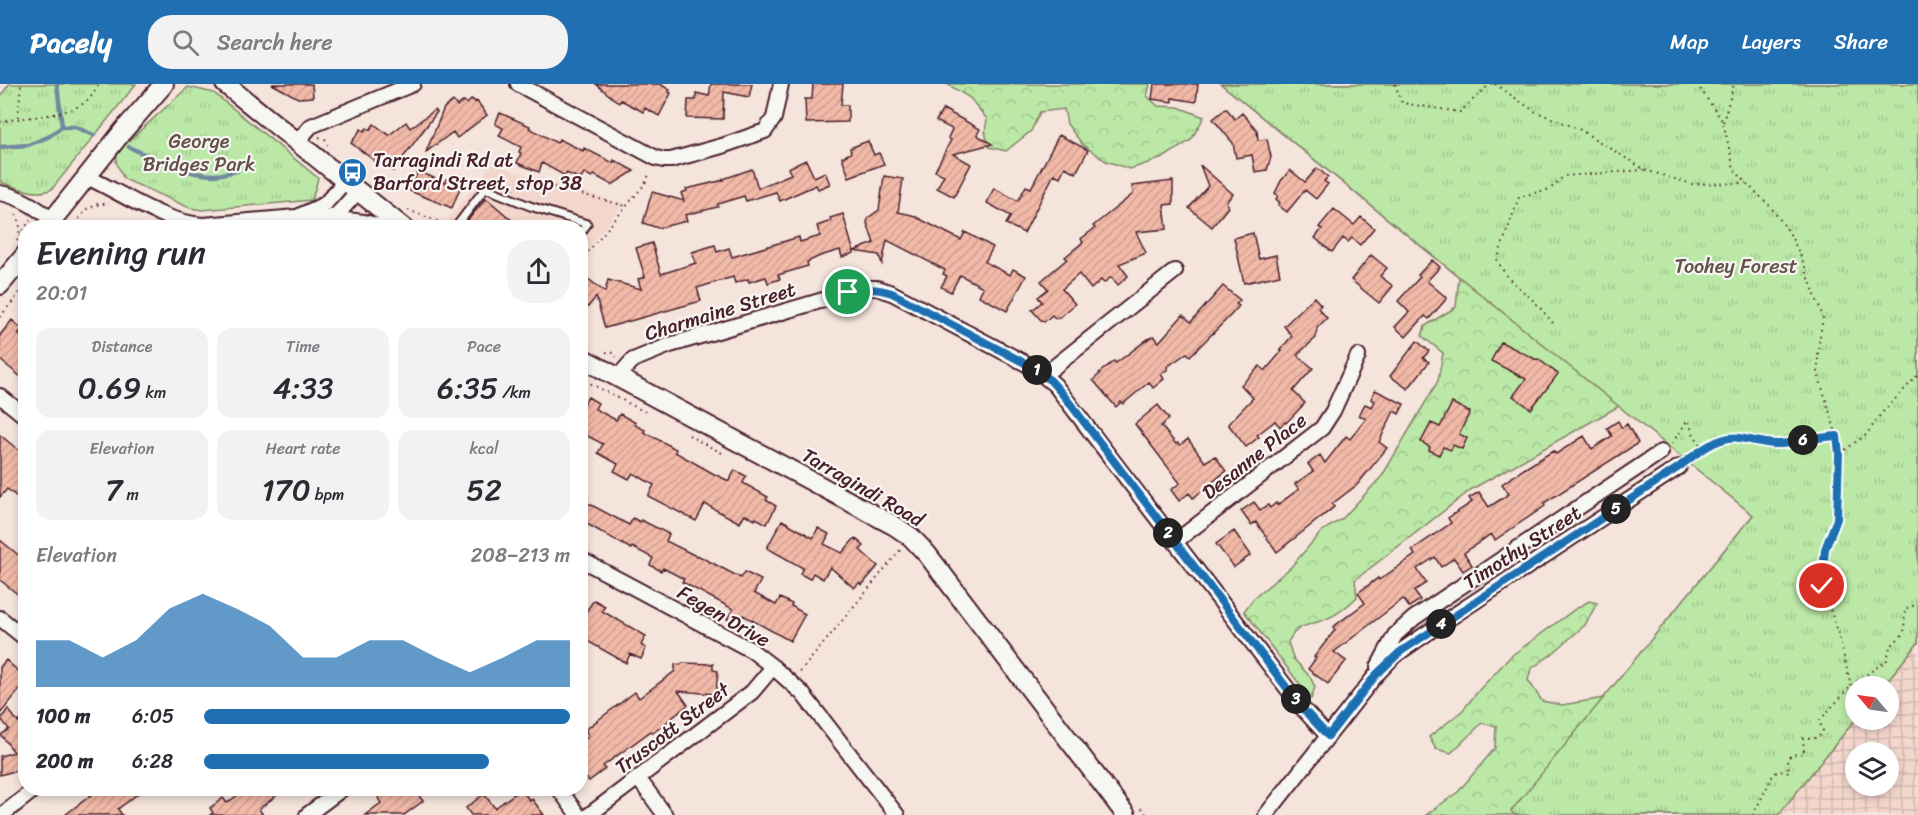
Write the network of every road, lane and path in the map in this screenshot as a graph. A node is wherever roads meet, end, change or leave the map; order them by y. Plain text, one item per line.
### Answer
1 (21, 84) edge
2 (99, 84) edge
3 (164, 84) edge
4 (225, 84) edge
5 (413, 84) edge
6 (518, 84) edge
7 (781, 84) edge
8 (1395, 84) edge
9 (1490, 84) edge
10 (1495, 84) edge
11 (1697, 84) edge
12 (1734, 84) edge
13 (18, 118) junction
14 (0, 122) edge
15 (1723, 122) junction
16 (297, 142) junction
17 (652, 165) dead end
18 (1645, 170) junction
19 (87, 177) junction
20 (1746, 183) junction
21 (351, 186) junction
22 (0, 193) edge
23 (101, 194) dead end
24 (504, 194) junction
25 (626, 206) junction
26 (14, 210) dead end
27 (296, 217) junction
28 (328, 218) junction
29 (18, 220) edge
30 (45, 220) edge
31 (52, 220) edge
32 (77, 220) edge
33 (180, 220) edge
34 (261, 220) edge
35 (346, 220) edge
36 (394, 220) edge
37 (461, 220) edge
38 (574, 220) edge
39 (588, 251) edge
40 (18, 253) edge
41 (1175, 271) dead end
42 (0, 285) edge
43 (18, 295) edge
44 (0, 317) edge
45 (1553, 323) dead end
46 (1358, 356) dead end
47 (588, 361) edge
48 (1044, 375) junction
49 (1918, 375) edge
50 (620, 378) junction
51 (588, 382) edge
52 (0, 396) edge
53 (18, 411) edge
54 (650, 414) dead end
55 (689, 435) dead end
56 (1837, 436) junction
57 (1703, 448) junction
58 (1661, 452) joint
59 (1839, 453) junction
60 (732, 458) dead end
61 (1679, 467) joint
62 (1175, 542) junction
63 (901, 549) dead end
64 (907, 553) dead end
65 (897, 554) dead end
66 (588, 562) edge
67 (1918, 604) edge
68 (0, 618) edge
69 (18, 633) edge
70 (773, 667) junction
71 (800, 672) dead end
72 (1849, 676) edge
73 (1865, 676) edge
74 (1364, 689) junction
75 (1845, 693) edge
76 (1328, 736) junction
77 (638, 778) junction
78 (26, 796) edge
79 (333, 796) edge
80 (564, 796) edge
81 (1133, 811) edge
82 (2, 815) edge
83 (307, 815) edge
84 (578, 815) edge
85 (589, 815) edge
86 (665, 815) edge
87 (897, 815) edge
88 (1147, 815) edge
89 (1266, 815) edge
90 (1753, 815) edge

1 - 13 path
2 - 13 path
3 - 19 street
4 - 16 street
5 - 16 street
6 - 7 street
8 - 9 path
10 - 18 path
11 - 15 path
12 - 15 path
13 - 14 path
15 - 20 path
16 - 21 street
17 - 25 path
18 - 20 path
18 - 45 path
19 - 31 street
19 - 33 street
20 - 56 path
21 - 27 street
21 - 28 street
21 - 36 street
22 - 30 street
23 - 32 path
24 - 25 path
24 - 37 lane
24 - 38 lane
25 - 39 path
26 - 29 path
27 - 28 street
27 - 34 street
28 - 35 street
40 - 42 street
41 - 48 street
43 - 44 path
46 - 62 street, Desanne Place
47 - 50 street, Tarragindi Road
48 - 50 street, Charmaine Street
48 - 62 street, Charmaine Street
49 - 59 path
50 - 81 street, Tarragindi Road
51 - 54 path
52 - 53 street
55 - 60 path
56 - 57 path
56 - 59 path
57 - 58 path
57 - 61 path
58 - 74 street, Timothy Street
59 - 72 path
61 - 74 street, Timothy Street
62 - 76 street, Charmaine Street
63 - 64 path
65 - 71 path
66 - 70 street, Fegen Drive
67 - 73 path
68 - 69 street
70 - 77 street, Truscott Street
70 - 87 street, Fegen Drive
74 - 76 street, Timothy Street
75 - 90 path
76 - 89 street, Timothy Street
77 - 85 street, Truscott Street
77 - 86 street
78 - 82 street
79 - 83 street
80 - 84 street
81 - 88 path

